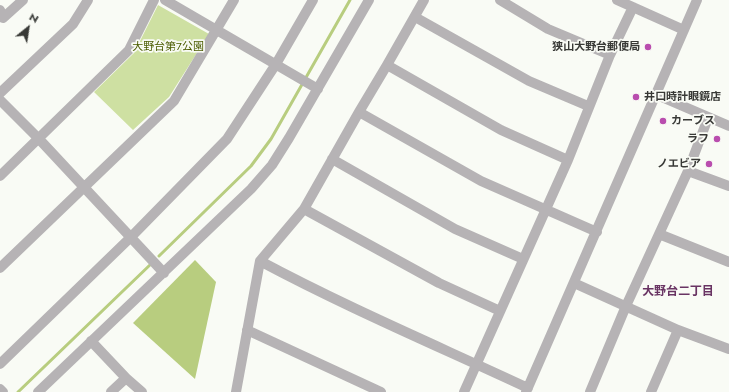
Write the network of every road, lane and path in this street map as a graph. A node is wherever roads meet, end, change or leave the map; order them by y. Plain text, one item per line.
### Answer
1 (23, 0) edge
2 (88, 0) edge
3 (154, 0) edge
4 (166, 0) edge
5 (234, 0) edge
6 (313, 0) edge
7 (369, 0) edge
8 (424, 0) edge
9 (500, 0) edge
10 (617, 0) edge
11 (697, 0) edge
12 (633, 7) junction
13 (1, 16) edge
14 (415, 17) junction
15 (217, 30) junction
16 (684, 30) junction
17 (610, 55) junction
18 (276, 64) junction
19 (387, 66) junction
20 (318, 88) junction
21 (0, 94) edge
22 (656, 96) junction
23 (0, 100) edge
24 (588, 106) junction
25 (358, 112) junction
26 (708, 118) junction
27 (729, 126) edge
28 (39, 139) junction
29 (332, 159) junction
30 (568, 160) junction
31 (688, 171) junction
32 (0, 176) edge
33 (729, 186) edge
34 (84, 187) junction
35 (304, 209) junction
36 (545, 209) junction
37 (597, 232) junction
38 (659, 234) junction
39 (131, 237) junction
40 (523, 259) junction
41 (260, 261) junction
42 (729, 262) edge
43 (0, 268) edge
44 (164, 273) junction
45 (574, 282) junction
46 (626, 306) junction
47 (500, 311) junction
48 (247, 330) junction
49 (678, 330) junction
50 (91, 341) junction
51 (729, 349) edge
52 (0, 364) edge
53 (475, 364) junction
54 (126, 378) junction
55 (0, 389) edge
56 (527, 390) edge
57 (3, 392) edge
58 (38, 392) edge
59 (111, 392) edge
60 (142, 392) edge
61 (236, 392) edge
62 (381, 392) edge
63 (464, 392) edge
64 (590, 392) edge
65 (652, 392) edge

1 - 13 street
2 - 21 street
3 - 28 street
4 - 15 street
5 - 15 street
6 - 18 street
7 - 20 street
8 - 14 street
9 - 17 street
10 - 12 street
11 - 16 street
12 - 16 street
12 - 17 street
14 - 19 street
14 - 24 street
15 - 18 street
15 - 34 street
16 - 22 street
17 - 24 street
18 - 20 street
18 - 39 street
19 - 25 street
19 - 30 street
20 - 44 street
22 - 26 street
22 - 37 street
23 - 28 street
24 - 30 street
25 - 29 street
25 - 36 street
26 - 27 street
26 - 31 street
28 - 32 street
28 - 34 street
29 - 35 street
29 - 40 street
30 - 36 street
31 - 33 street
31 - 38 street
34 - 39 street
34 - 43 street
35 - 41 street
35 - 47 street
36 - 37 street
36 - 40 street
37 - 45 street
38 - 42 street
38 - 46 street
39 - 44 street
39 - 52 street
40 - 47 street
41 - 48 street
41 - 53 street
44 - 50 street
45 - 46 street
45 - 56 street
46 - 49 street
46 - 64 street
47 - 53 street
48 - 61 street
48 - 62 street
49 - 51 street
49 - 65 street
50 - 54 street
50 - 58 street
53 - 56 street
53 - 63 street
54 - 59 street
54 - 60 street
55 - 57 street

